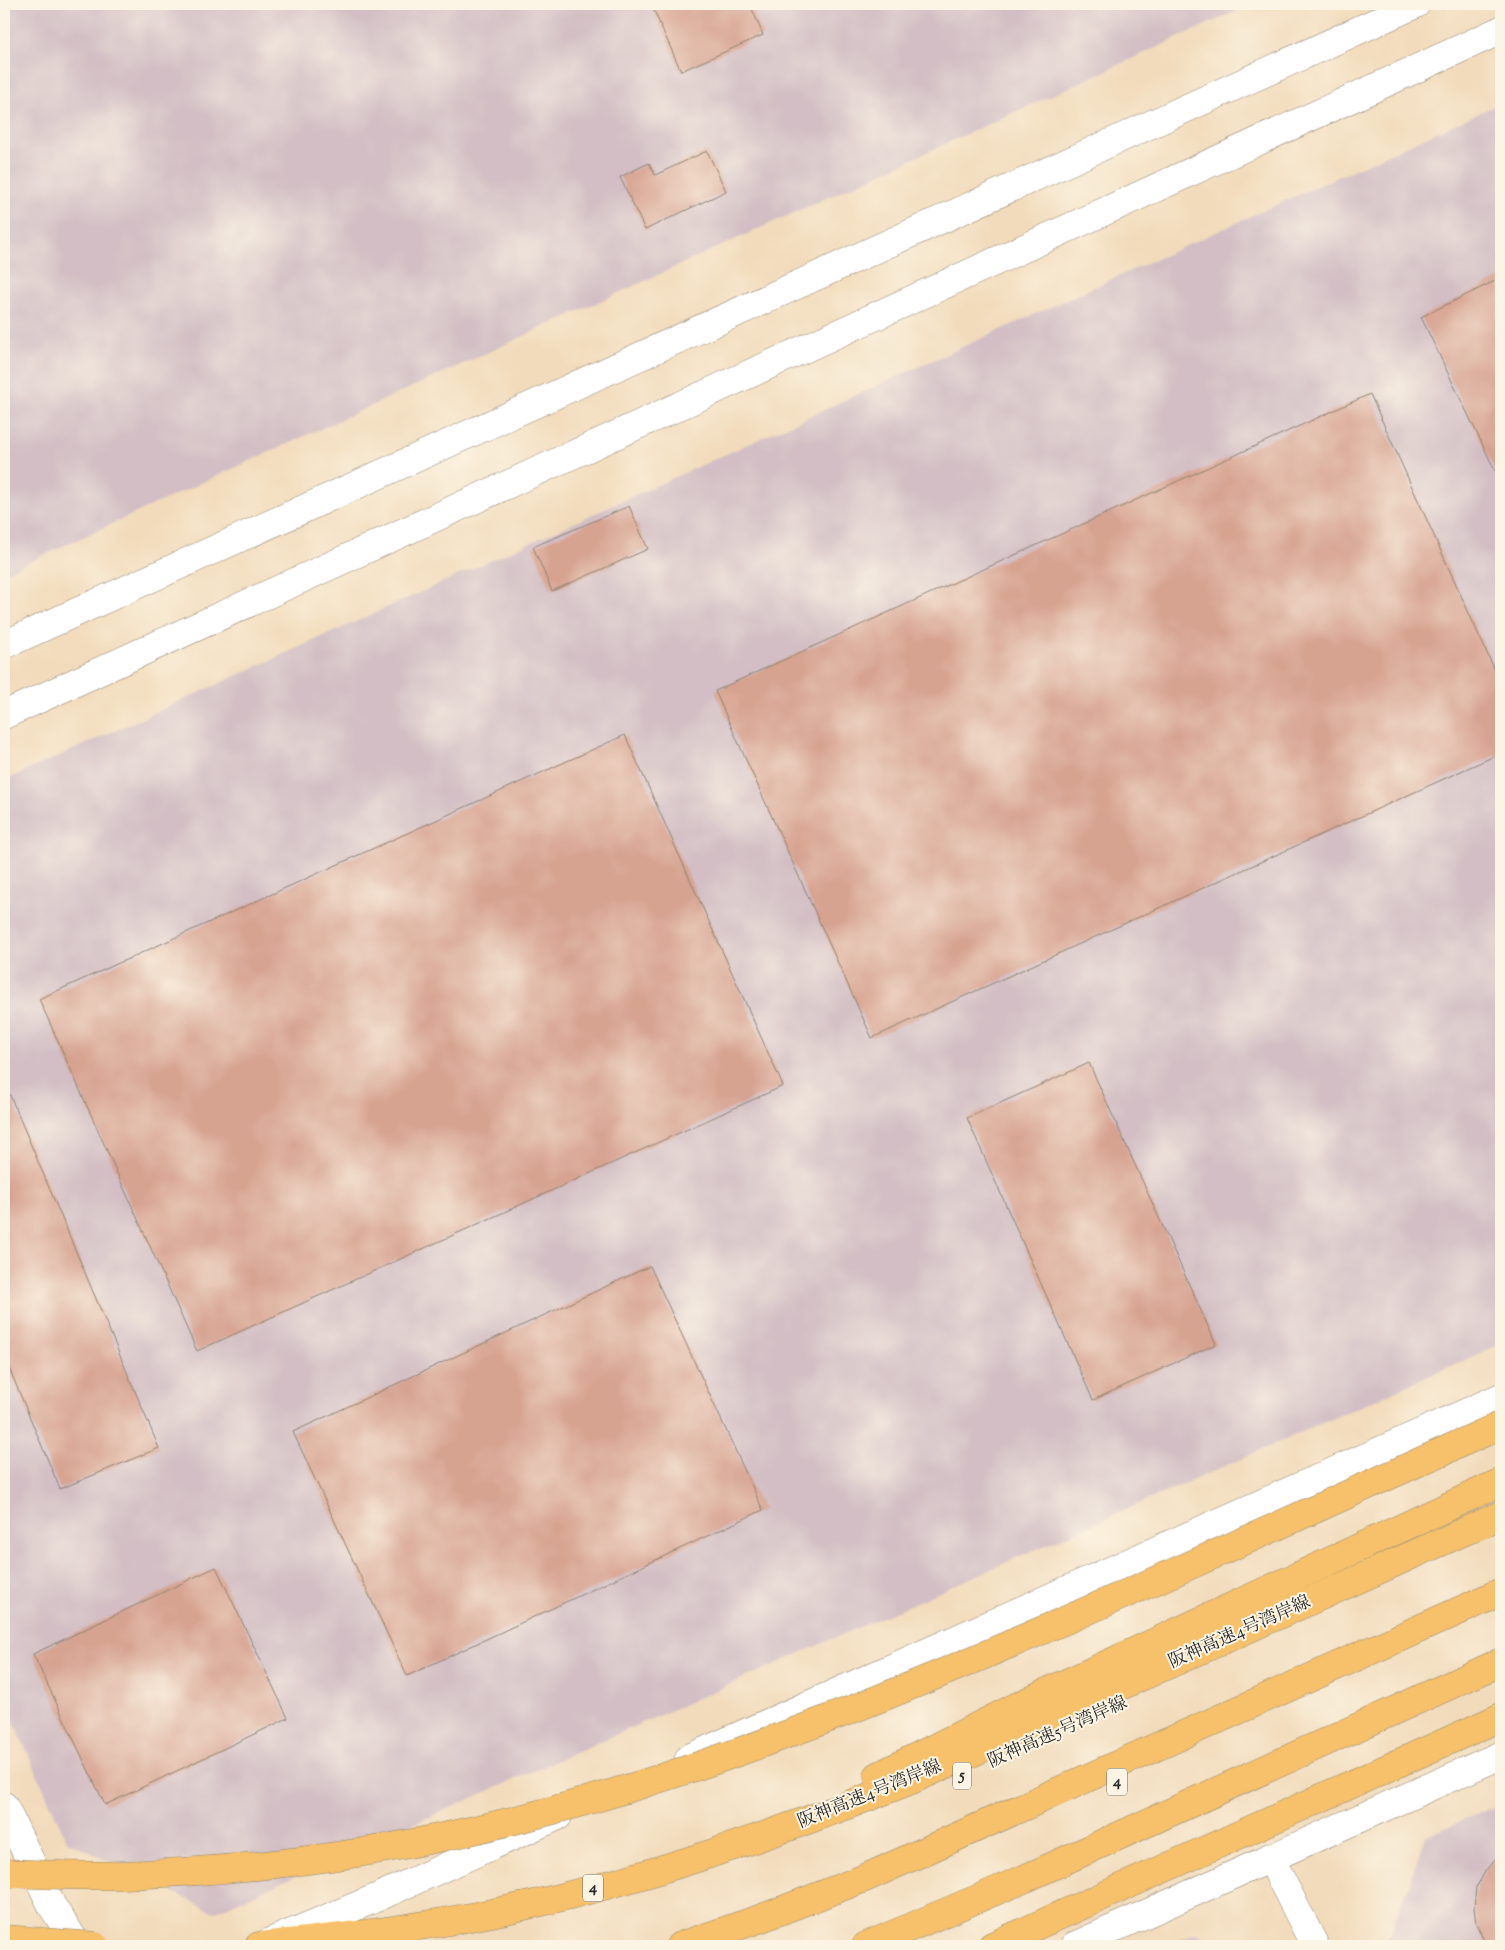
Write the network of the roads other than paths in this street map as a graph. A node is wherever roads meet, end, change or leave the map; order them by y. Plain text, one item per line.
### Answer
1 (1416, 4) edge
2 (1501, 30) edge
3 (4, 645) edge
4 (4, 715) edge
5 (1501, 1397) edge
6 (1501, 1425) edge
7 (1501, 1482) edge
8 (1501, 1515) edge
9 (1501, 1534) edge
10 (1501, 1592) edge
11 (1501, 1610) edge
12 (1501, 1662) edge
13 (1501, 1717) edge
14 (1501, 1755) edge
15 (4, 1806) edge
16 (1270, 1857) junction
17 (4, 1874) edge
18 (649, 1891) junction
19 (4, 1939) edge
20 (78, 1946) edge
21 (95, 1946) edge
22 (259, 1946) edge
23 (398, 1946) edge
24 (680, 1946) edge
25 (730, 1946) edge
26 (866, 1946) edge
27 (992, 1946) edge
28 (1074, 1946) edge
29 (1315, 1946) edge

1 - 3 street
2 - 4 street
5 - 22 street
6 - 17 highway, bridge
7 - 18 highway
8 - 22 highway, 阪神高速4号湾岸線 / 4
9 - 18 highway, 阪神高速5号湾岸線 / 5
10 - 24 highway
11 - 25 highway, 4
12 - 26 highway
13 - 27 highway
14 - 16 street
15 - 20 street
16 - 28 street
16 - 29 street
18 - 23 highway, 阪神高速5号湾岸線 / 5
19 - 21 highway, bridge

